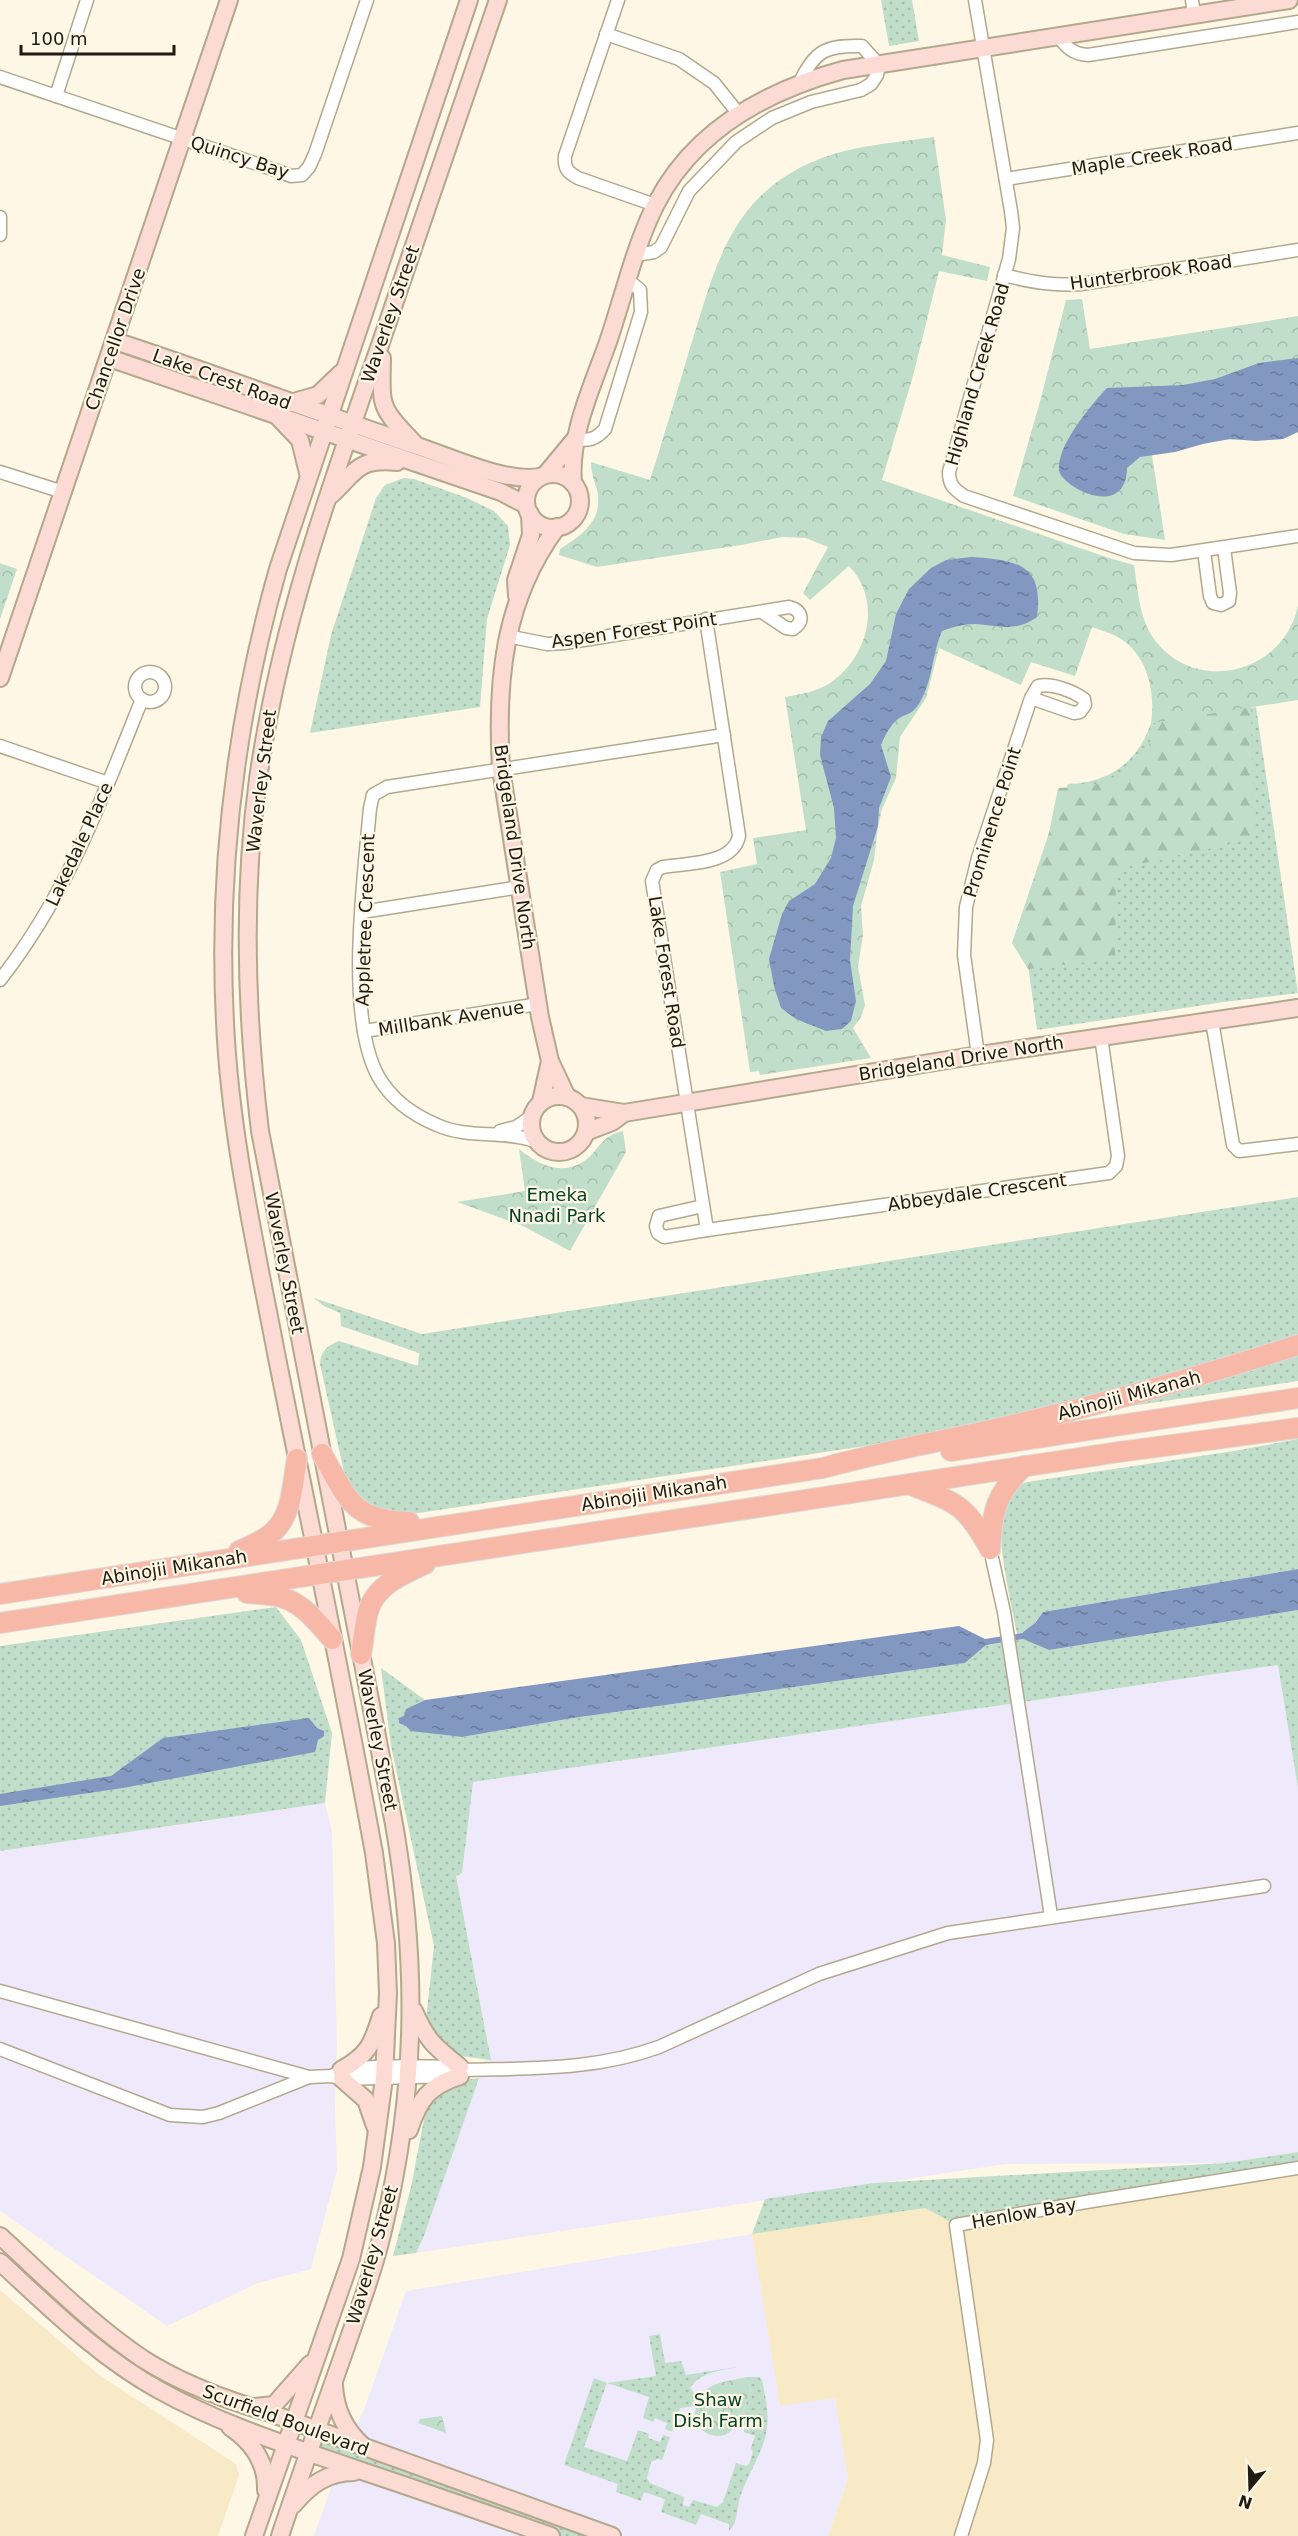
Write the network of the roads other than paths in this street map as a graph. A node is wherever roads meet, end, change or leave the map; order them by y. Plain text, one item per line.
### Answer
1 (87, 0) edge
2 (229, 0) edge
3 (367, 0) edge
4 (469, 0) edge
5 (498, 0) edge
6 (618, 0) edge
7 (975, 0) edge
8 (1289, 0) edge
9 (1193, 8) edge
10 (1298, 22) edge
11 (606, 34) junction
12 (1058, 36) junction
13 (984, 47) junction
14 (879, 65) junction
15 (0, 77) edge
16 (800, 82) junction
17 (56, 96) junction
18 (738, 113) junction
19 (1298, 133) edge
20 (181, 138) junction
21 (1006, 179) junction
22 (655, 205) junction
23 (0, 218) edge
24 (0, 235) edge
25 (1298, 250) edge
26 (636, 255) junction
27 (1004, 275) junction
28 (628, 281) junction
29 (382, 338) junction
30 (115, 340) junction
31 (109, 358) junction
32 (345, 368) junction
33 (289, 403) junction
34 (277, 415) junction
35 (326, 424) junction
36 (349, 432) junction
37 (575, 438) junction
38 (417, 446) junction
39 (413, 463) junction
40 (0, 472) edge
41 (308, 475) junction
42 (543, 475) junction
43 (573, 483) junction
44 (63, 492) junction
45 (327, 499) junction
46 (528, 510) junction
47 (557, 527) junction
48 (1298, 536) edge
49 (1224, 548) junction
50 (1204, 551) junction
51 (518, 597) junction
52 (762, 612) dead end
53 (706, 619) junction
54 (507, 636) junction
55 (0, 678) edge
56 (1031, 698) dead end
57 (141, 699) dead end
58 (724, 735) junction
59 (0, 746) edge
60 (501, 769) junction
61 (108, 783) junction
62 (520, 887) junction
63 (362, 912) junction
64 (0, 980) edge
65 (539, 1004) junction
66 (1298, 1008) edge
67 (1212, 1021) junction
68 (364, 1032) junction
69 (1101, 1037) junction
70 (978, 1055) junction
71 (550, 1061) junction
72 (541, 1102) junction
73 (574, 1102) junction
74 (687, 1102) junction
75 (624, 1113) junction
76 (531, 1117) junction
77 (586, 1132) junction
78 (493, 1133) junction
79 (535, 1141) junction
80 (1298, 1144) edge
81 (703, 1206) junction
82 (707, 1230) junction
83 (1298, 1345) edge
84 (1298, 1398) edge
85 (1298, 1417) edge
86 (1298, 1428) edge
87 (1189, 1442) junction
88 (322, 1454) junction
89 (297, 1459) junction
90 (1024, 1466) junction
91 (823, 1468) junction
92 (908, 1484) junction
93 (441, 1526) junction
94 (339, 1542) junction
95 (314, 1546) junction
96 (990, 1549) junction
97 (443, 1555) junction
98 (223, 1560) junction
99 (345, 1571) junction
100 (320, 1574) junction
101 (227, 1588) junction
102 (0, 1594) edge
103 (0, 1623) edge
104 (333, 1639) junction
105 (361, 1654) junction
106 (1264, 1886) dead end
107 (1051, 1916) junction
108 (0, 1991) edge
109 (388, 1993) junction
110 (412, 2006) junction
111 (0, 2049) edge
112 (462, 2071) junction
113 (409, 2072) junction
114 (384, 2073) junction
115 (338, 2075) junction
116 (309, 2077) junction
117 (377, 2132) junction
118 (397, 2165) junction
119 (1298, 2168) edge
120 (0, 2236) edge
121 (0, 2262) edge
122 (318, 2354) junction
123 (334, 2381) junction
124 (250, 2407) junction
125 (212, 2415) junction
126 (293, 2423) junction
127 (317, 2431) junction
128 (285, 2445) junction
129 (368, 2450) junction
130 (309, 2453) junction
131 (364, 2472) junction
132 (266, 2501) junction
133 (289, 2509) junction
134 (254, 2536) edge
135 (280, 2536) edge
136 (551, 2536) edge
137 (612, 2536) edge
138 (961, 2536) edge

1 - 17 street
2 - 20 main road, Chancellor Drive
3 - 20 street, Quincy Bay
4 - 32 main road, Waverley Street
5 - 29 main road, Waverley Street
6 - 11 street
7 - 13 street, Highland Creek Road
8 - 9 main road
9 - 12 main road
10 - 12 street
11 - 18 street
11 - 22 street
12 - 13 main road
13 - 14 main road
13 - 21 street, Highland Creek Road
14 - 16 main road
14 - 16 street
14 - 26 street
15 - 17 street, Quincy Bay
16 - 18 main road
17 - 20 street, Quincy Bay
18 - 22 main road
19 - 21 street, Maple Creek Road
20 - 30 main road, Chancellor Drive
21 - 27 street, Highland Creek Road
22 - 26 main road
23 - 24 street
25 - 27 street, Hunterbrook Road
26 - 28 main road
27 - 50 street, Highland Creek Road
28 - 37 main road
28 - 37 street
29 - 36 main road, Waverley Street
29 - 38 main road
30 - 31 main road, Chancellor Drive
30 - 33 main road, Lake Crest Road
31 - 34 main road, Lake Crest Road
31 - 44 main road, Chancellor Drive
32 - 33 main road
32 - 35 main road, Waverley Street
33 - 35 main road, Lake Crest Road
34 - 35 main road, Lake Crest Road
34 - 41 main road
35 - 36 main road
35 - 41 main road, Waverley Street
36 - 38 main road
36 - 39 main road
36 - 45 main road, Waverley Street
37 - 42 main road
37 - 43 main road
38 - 42 main road
39 - 45 main road
39 - 46 main road
40 - 44 street
41 - 89 main road, Waverley Street
42 - 43 main road
42 - 46 main road
43 - 47 main road
44 - 55 main road, Chancellor Drive
45 - 88 main road, Waverley Street
46 - 47 main road
46 - 51 main road, Bridgeland Drive North
47 - 51 main road, Bridgeland Drive North
48 - 49 street, Highland Creek Road
49 - 50 street, Highland Creek Road
49 - 50 street
51 - 54 main road, Bridgeland Drive North
52 - 53 street, Aspen Forest Point
53 - 54 street, Aspen Forest Point
53 - 58 street, Lake Forest Road
54 - 60 main road, Bridgeland Drive North
56 - 70 street, Prominence Point
57 - 61 street, Lakedale Place
58 - 60 street
58 - 74 street, Lake Forest Road
59 - 61 street
60 - 62 main road, Bridgeland Drive North
60 - 63 street, Appletree Crescent
61 - 64 street, Lakedale Place
62 - 63 street
62 - 65 main road, Bridgeland Drive North
63 - 68 street, Appletree Crescent
65 - 68 street, Millbank Avenue
65 - 71 main road, Bridgeland Drive North
66 - 67 main road, Bridgeland Drive North
67 - 69 main road, Bridgeland Drive North
67 - 80 street
68 - 78 street, Appletree Crescent
69 - 70 main road, Bridgeland Drive North
69 - 82 street, Abbeydale Crescent
70 - 74 main road, Bridgeland Drive North
71 - 72 main road, Bridgeland Drive North
71 - 73 main road, Bridgeland Drive North
72 - 73 main road
72 - 76 main road
73 - 75 main road, Bridgeland Drive North
73 - 77 main road
74 - 75 main road, Bridgeland Drive North
74 - 81 street
75 - 77 main road, Bridgeland Drive North
76 - 78 street, Appletree Crescent
76 - 79 main road
77 - 79 main road
78 - 79 street, Appletree Crescent
81 - 82 street
81 - 82 street, Abbeydale Crescent
83 - 91 main road, Abinojii Mikanah
84 - 91 main road
85 - 87 main road
86 - 87 main road, Abinojii Mikanah
87 - 90 main road, Abinojii Mikanah
88 - 93 main road
88 - 94 main road, Waverley Street
89 - 95 main road, Waverley Street
89 - 98 main road
90 - 92 main road, Abinojii Mikanah
90 - 96 main road
91 - 93 main road, Abinojii Mikanah
92 - 96 main road
92 - 97 main road, Abinojii Mikanah
93 - 94 main road, Abinojii Mikanah
94 - 95 main road, Abinojii Mikanah
94 - 99 main road, Waverley Street
95 - 98 main road, Abinojii Mikanah
95 - 100 main road, Waverley Street
96 - 107 street
97 - 99 main road, Abinojii Mikanah
97 - 105 main road
98 - 102 main road, Abinojii Mikanah
99 - 100 main road, Abinojii Mikanah
99 - 105 main road, Waverley Street
100 - 101 main road, Abinojii Mikanah
100 - 104 main road, Waverley Street
101 - 103 main road, Abinojii Mikanah
101 - 104 main road
104 - 109 main road, Waverley Street
105 - 110 main road, Waverley Street
106 - 107 street
107 - 112 street
108 - 116 street
109 - 114 main road, Waverley Street
109 - 115 main road
110 - 112 main road
110 - 113 main road, Waverley Street
111 - 116 street
112 - 113 street
112 - 118 main road
113 - 114 street
113 - 118 main road, Waverley Street
114 - 115 street
114 - 117 main road, Waverley Street
115 - 116 street
115 - 117 main road
117 - 122 main road, Waverley Street
118 - 123 main road, Waverley Street
119 - 138 street, Henlow Bay
120 - 124 main road, Scurfield Boulevard
121 - 125 main road, Scurfield Boulevard
122 - 124 main road
122 - 126 main road, Waverley Street
123 - 127 main road, Waverley Street
123 - 129 main road
124 - 126 main road, Scurfield Boulevard
125 - 128 main road, Scurfield Boulevard
125 - 132 main road
126 - 127 main road, Scurfield Boulevard
126 - 128 main road, Waverley Street
127 - 129 main road, Scurfield Boulevard
127 - 130 main road, Waverley Street
128 - 130 main road, Scurfield Boulevard
128 - 132 main road, Waverley Street
129 - 137 main road, Scurfield Boulevard
130 - 131 main road, Scurfield Boulevard
130 - 133 main road, Waverley Street
131 - 133 main road
131 - 136 main road, Scurfield Boulevard
132 - 134 main road, Waverley Street
133 - 135 main road, Waverley Street

